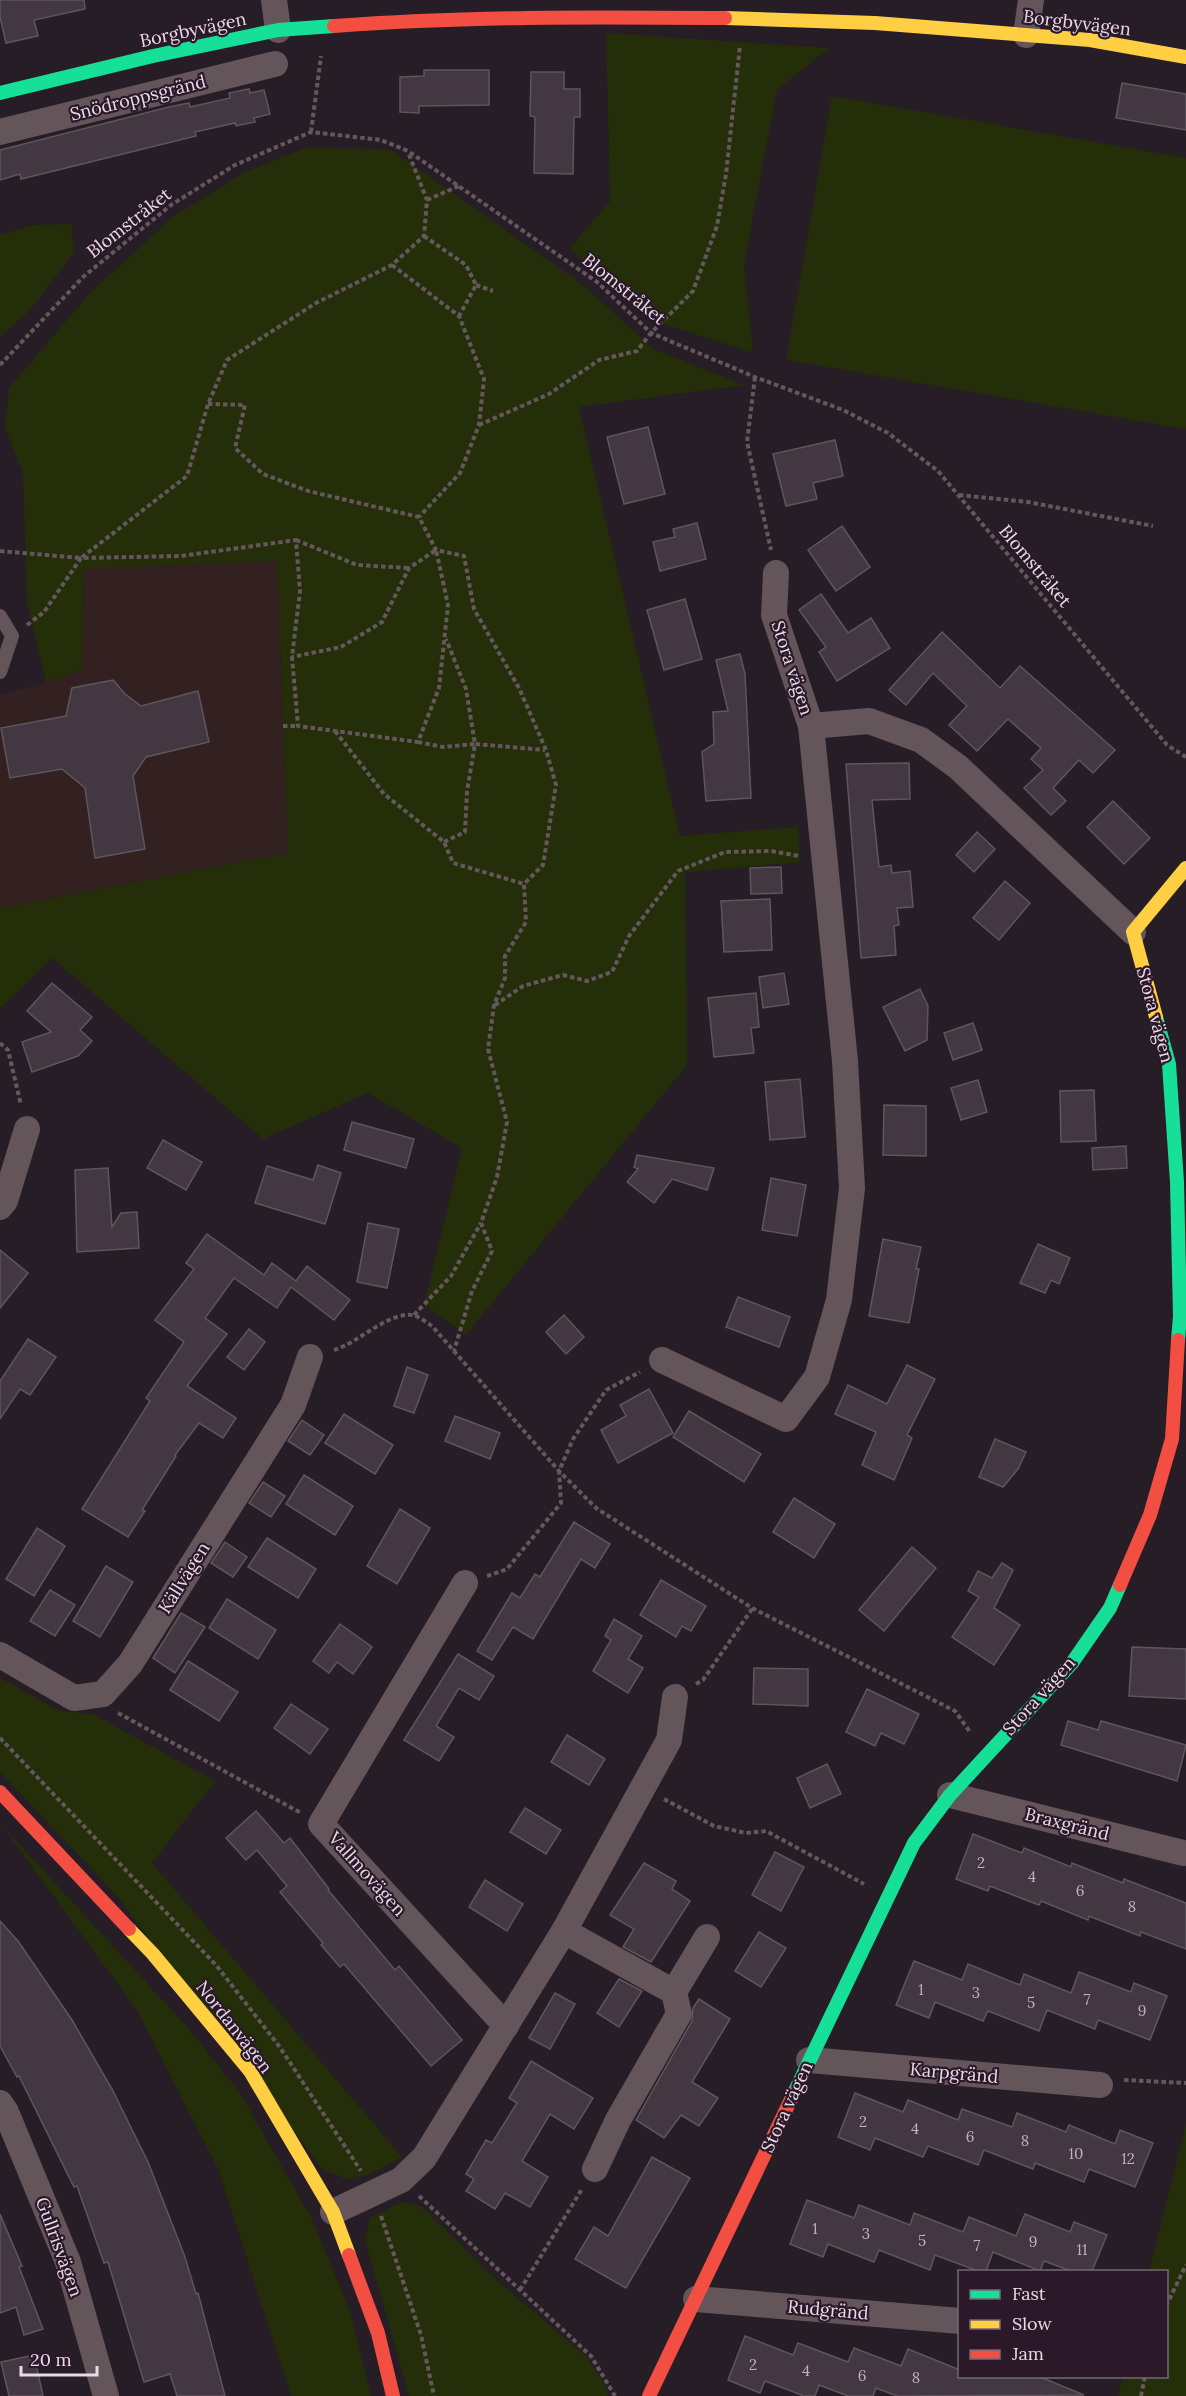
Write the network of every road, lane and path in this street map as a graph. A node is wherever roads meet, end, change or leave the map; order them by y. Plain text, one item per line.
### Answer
1 (274, 0) edge
2 (1031, 0) edge
3 (743, 18) junction
4 (321, 26) junction
5 (278, 30) junction
6 (1026, 35) junction
7 (1186, 57) edge
8 (275, 64) dead end
9 (0, 93) edge
10 (0, 132) edge
11 (311, 132) junction
12 (408, 151) junction
13 (459, 186) junction
14 (427, 200) junction
15 (424, 236) junction
16 (392, 266) junction
17 (476, 285) junction
18 (493, 291) dead end
19 (459, 316) junction
20 (651, 333) junction
21 (0, 365) edge
22 (755, 377) junction
23 (208, 404) junction
24 (479, 425) junction
25 (958, 495) junction
26 (419, 517) junction
27 (1153, 526) dead end
28 (296, 540) junction
29 (436, 550) junction
30 (0, 551) edge
31 (81, 558) junction
32 (409, 568) junction
33 (776, 573) joint
34 (0, 616) edge
35 (12, 636) junction
36 (444, 637) junction
37 (292, 657) junction
38 (0, 672) edge
39 (283, 726) dead end
40 (298, 726) junction
41 (811, 726) junction
42 (334, 731) junction
43 (418, 742) junction
44 (475, 744) junction
45 (546, 750) junction
46 (1186, 757) edge
47 (444, 842) junction
48 (823, 861) junction
49 (1186, 868) edge
50 (524, 884) junction
51 (1133, 932) junction
52 (494, 1005) junction
53 (0, 1043) edge
54 (27, 1129) joint
55 (0, 1207) edge
56 (481, 1223) junction
57 (414, 1315) junction
58 (454, 1351) junction
59 (310, 1357) joint
60 (662, 1360) joint
61 (559, 1471) junction
62 (465, 1583) joint
63 (752, 1608) junction
64 (0, 1655) edge
65 (103, 1694) junction
66 (675, 1697) joint
67 (987, 1754) junction
68 (642, 1788) junction
69 (0, 1792) edge
70 (950, 1795) junction
71 (321, 1824) junction
72 (1183, 1853) dead end
73 (887, 1897) junction
74 (564, 1931) junction
75 (707, 1937) dead end
76 (674, 1992) junction
77 (506, 2026) junction
78 (809, 2060) junction
79 (1186, 2083) edge
80 (1100, 2085) joint
81 (0, 2103) edge
82 (595, 2169) joint
83 (401, 2180) junction
84 (333, 2212) junction
85 (1186, 2265) edge
86 (520, 2290) junction
87 (696, 2298) junction
88 (1168, 2304) edge
89 (958, 2321) edge
90 (1145, 2378) edge
91 (106, 2396) edge
92 (393, 2396) edge
93 (615, 2396) edge
94 (649, 2396) edge
95 (1141, 2396) edge

1 - 5 street
2 - 6 street
3 - 4 street, Borgbyvägen
3 - 6 street, Borgbyvägen
3 - 20 path
4 - 5 street, Borgbyvägen
4 - 11 path
5 - 9 street, Borgbyvägen
6 - 7 street, Borgbyvägen
8 - 10 street, Snödroppsgränd
11 - 12 path, Blomstråket
11 - 21 path, Blomstråket
12 - 13 path, Blomstråket
12 - 14 path
13 - 14 path
13 - 20 path, Blomstråket
14 - 15 path
15 - 16 path
15 - 17 path
16 - 19 path
16 - 23 path
17 - 18 path
17 - 19 path
19 - 24 path
20 - 22 path, Blomstråket
20 - 24 path
22 - 25 path, Blomstråket
22 - 33 path
23 - 26 path
23 - 31 path
24 - 26 path
25 - 27 path
25 - 46 path, Blomstråket
26 - 29 path
28 - 31 path
28 - 32 path
28 - 37 path
29 - 32 path
29 - 36 path
29 - 45 path
30 - 31 path
31 - 35 path
32 - 37 path
33 - 41 street, Stora vägen
34 - 35 lane
35 - 38 lane
36 - 43 path
36 - 44 path
37 - 40 path
39 - 40 path
40 - 42 path
41 - 48 street, Stora vägen
41 - 51 street, Stora vägen
42 - 43 path
42 - 47 path
43 - 44 path
44 - 45 path
44 - 47 path
45 - 50 path
47 - 50 path
48 - 52 path
48 - 60 street, Stora vägen
49 - 51 street
50 - 52 path
51 - 67 street, Stora vägen
52 - 56 path
53 - 54 path
54 - 55 street
56 - 57 path
56 - 58 path
57 - 58 path
57 - 59 path
58 - 61 path
59 - 65 street, Källvägen
60 - 61 path
61 - 62 path
61 - 63 path
62 - 71 street, Vallmovägen
63 - 66 path
63 - 67 path
64 - 65 street
65 - 71 path
66 - 68 street
67 - 70 street, Stora vägen
68 - 73 path
68 - 74 street
69 - 84 street, Nordanvägen
70 - 72 street, Braxgränd
70 - 73 street, Stora vägen
71 - 77 street, Vallmovägen
73 - 78 street, Stora vägen
74 - 76 street
74 - 77 street
75 - 76 street
76 - 82 street
77 - 83 street
78 - 80 street, Karpgränd
78 - 87 street, Stora vägen
79 - 80 path
81 - 91 street, Gullrisvägen
82 - 86 path
83 - 84 street
83 - 86 path
84 - 92 street, Nordanvägen
85 - 88 path
86 - 93 path
87 - 89 street, Rudgränd
87 - 94 street, Stora vägen
90 - 95 path

